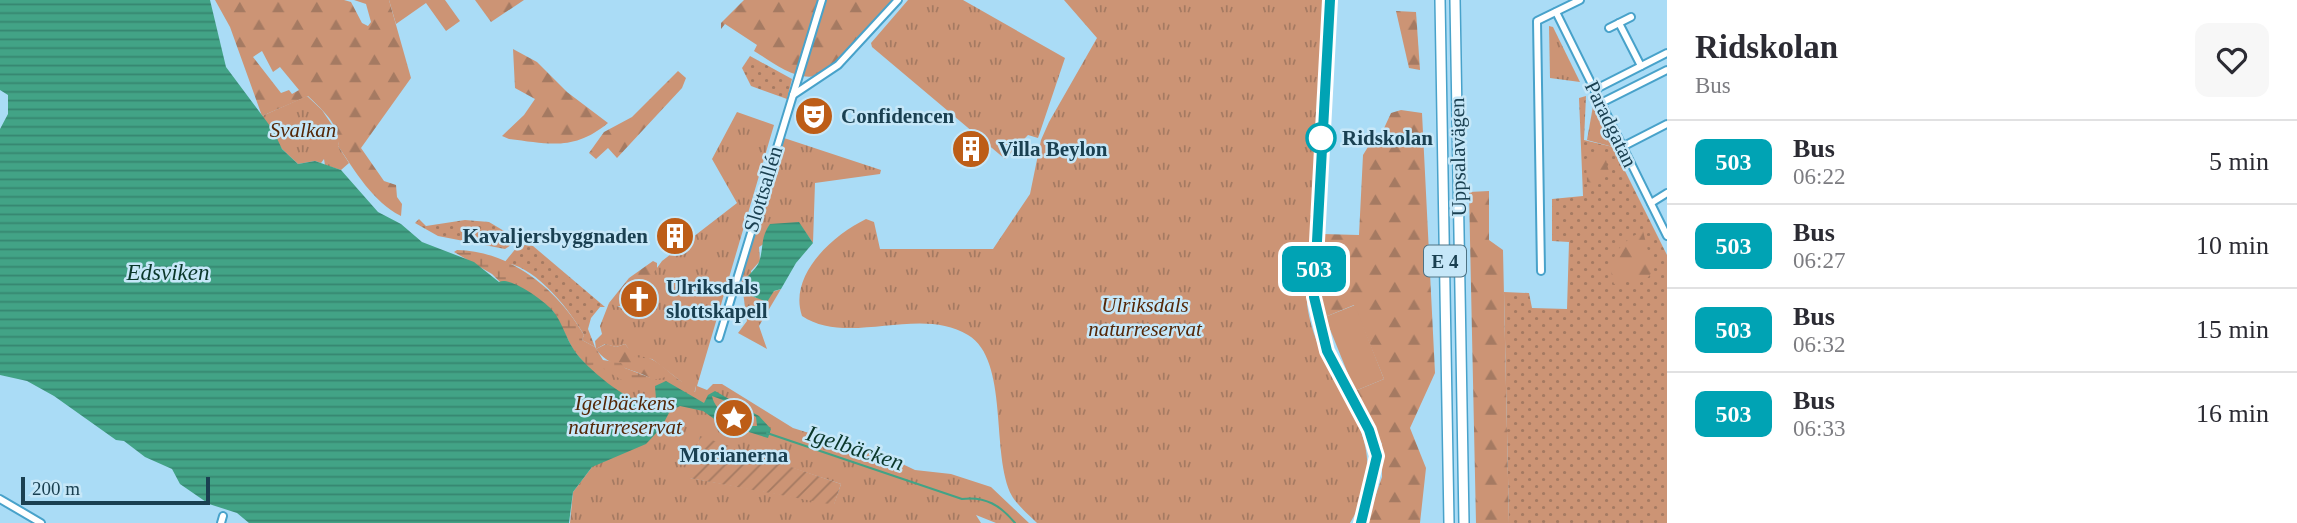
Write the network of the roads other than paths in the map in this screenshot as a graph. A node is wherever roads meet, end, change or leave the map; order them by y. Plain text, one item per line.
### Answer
1 (822, 0) edge
2 (898, 0) edge
3 (1330, 0) edge
4 (1440, 0) edge
5 (1455, 0) edge
6 (1580, 0) edge
7 (1556, 12) junction
8 (1632, 17) dead end
9 (1619, 23) junction
10 (1609, 28) dead end
11 (1667, 53) edge
12 (1641, 66) junction
13 (1667, 70) edge
14 (1594, 90) junction
15 (793, 95) junction
16 (1601, 103) junction
17 (1667, 124) edge
18 (1622, 147) junction
19 (1667, 193) edge
20 (1650, 203) junction
21 (1667, 236) edge
22 (1541, 271) dead end
23 (719, 338) dead end
24 (0, 499) edge
25 (41, 523) edge
26 (1361, 523) edge
27 (1449, 523) edge
28 (1464, 523) edge

1 - 15 street, Slottsallén
2 - 15 street
3 - 26 street
4 - 27 highway, Uppsalavägen / E 4
5 - 28 highway, Uppsalavägen / E 4
6 - 7 street
7 - 14 street, Paradgatan
7 - 22 street
8 - 9 street
9 - 10 street
9 - 12 street
11 - 12 street
12 - 14 street
13 - 16 street
14 - 16 street, Paradgatan
15 - 23 street, Slottsallén
16 - 18 street, Paradgatan
17 - 18 street
18 - 20 street, Paradgatan
19 - 20 street
20 - 21 street, Paradgatan
24 - 25 street

